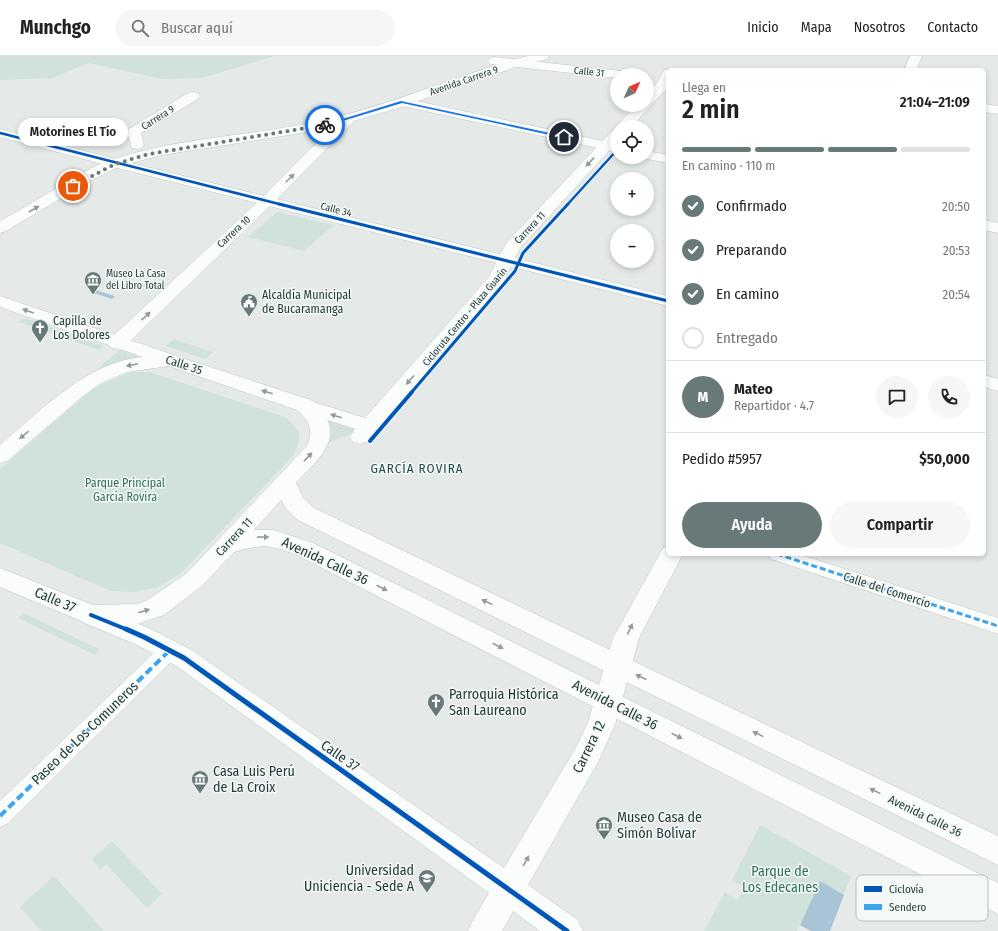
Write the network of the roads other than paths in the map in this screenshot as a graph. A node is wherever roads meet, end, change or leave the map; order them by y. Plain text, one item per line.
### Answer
1 (543, 56) edge
2 (551, 56) edge
3 (916, 56) edge
4 (512, 60) edge
5 (556, 68) junction
6 (911, 68) edge
7 (610, 74) edge
8 (666, 74) edge
9 (654, 92) edge
10 (193, 96) dead end
11 (402, 102) junction
12 (986, 108) edge
13 (998, 110) edge
14 (637, 112) edge
15 (348, 119) junction
16 (630, 120) edge
17 (0, 133) edge
18 (610, 142) edge
19 (137, 145) junction
20 (610, 146) edge
21 (654, 156) edge
22 (99, 159) junction
23 (666, 159) edge
24 (115, 164) junction
25 (267, 201) junction
26 (0, 213) edge
27 (986, 225) edge
28 (0, 228) edge
29 (998, 228) edge
30 (506, 260) junction
31 (666, 300) edge
32 (0, 301) edge
33 (117, 343) junction
34 (170, 360) junction
35 (986, 382) edge
36 (998, 385) edge
37 (304, 405) junction
38 (364, 432) joint
39 (0, 456) edge
40 (285, 482) junction
41 (226, 546) junction
42 (670, 556) edge
43 (783, 556) edge
44 (0, 577) edge
45 (91, 615) junction
46 (998, 626) edge
47 (170, 650) junction
48 (617, 666) junction
49 (608, 702) junction
50 (0, 816) edge
51 (998, 851) edge
52 (950, 875) edge
53 (510, 889) junction
54 (988, 894) edge
55 (998, 899) edge
56 (484, 931) edge
57 (567, 931) edge

1 - 4 street, Avenida Carrera 9
2 - 5 street, Calle 31
3 - 6 street
4 - 5 street, Calle 31
4 - 11 street, Avenida Carrera 9
4 - 19 street, Avenida Carrera 9
5 - 7 street, Calle 31
8 - 9 street
10 - 19 street, Carrera 9
11 - 15 street, Avenida Carrera 9
11 - 18 street
12 - 13 street
14 - 16 street
15 - 24 street, Avenida Carrera 9
25 -> 15 street, Carrera 10
17 - 22 street, Calle 34
19 - 22 street, Avenida Carrera 9
20 -> 30 street, Carrera 11
21 - 23 street
22 - 24 street, Calle 34
22 - 26 street, Avenida Carrera 9
24 - 25 street, Calle 34
28 -> 24 street, Avenida Carrera 9
25 - 30 street, Calle 34
33 -> 25 street, Carrera 10
27 - 29 street
30 - 31 street, Calle 34
30 -> 38 street, Carrera 11
33 -> 32 street, Calle 35
33 - 34 street, Calle 35
37 -> 34 street, Calle 35
34 -> 39 street
35 - 36 street
38 -> 37 street, Calle 35
40 -> 37 street, Carrera 11
40 - 41 street, Carrera 11
48 -> 40 street, Avenida Calle 36
45 -> 41 street, Carrera 11
41 -> 49 street, Avenida Calle 36
48 -> 42 street, Carrera 12
43 - 46 street, Calle del Comercio
44 - 45 street, Calle 37
45 - 47 street, Calle 37
47 - 50 street, Paseo de Los Comuneros
47 - 53 street, Calle 37
48 - 49 street, Carrera 12
51 -> 48 street, Avenida Calle 36
49 -> 52 street, Avenida Calle 36
53 -> 49 street, Carrera 12
53 - 56 street, Carrera 12
53 - 57 street, Calle 37
54 -> 55 street, Avenida Calle 36

